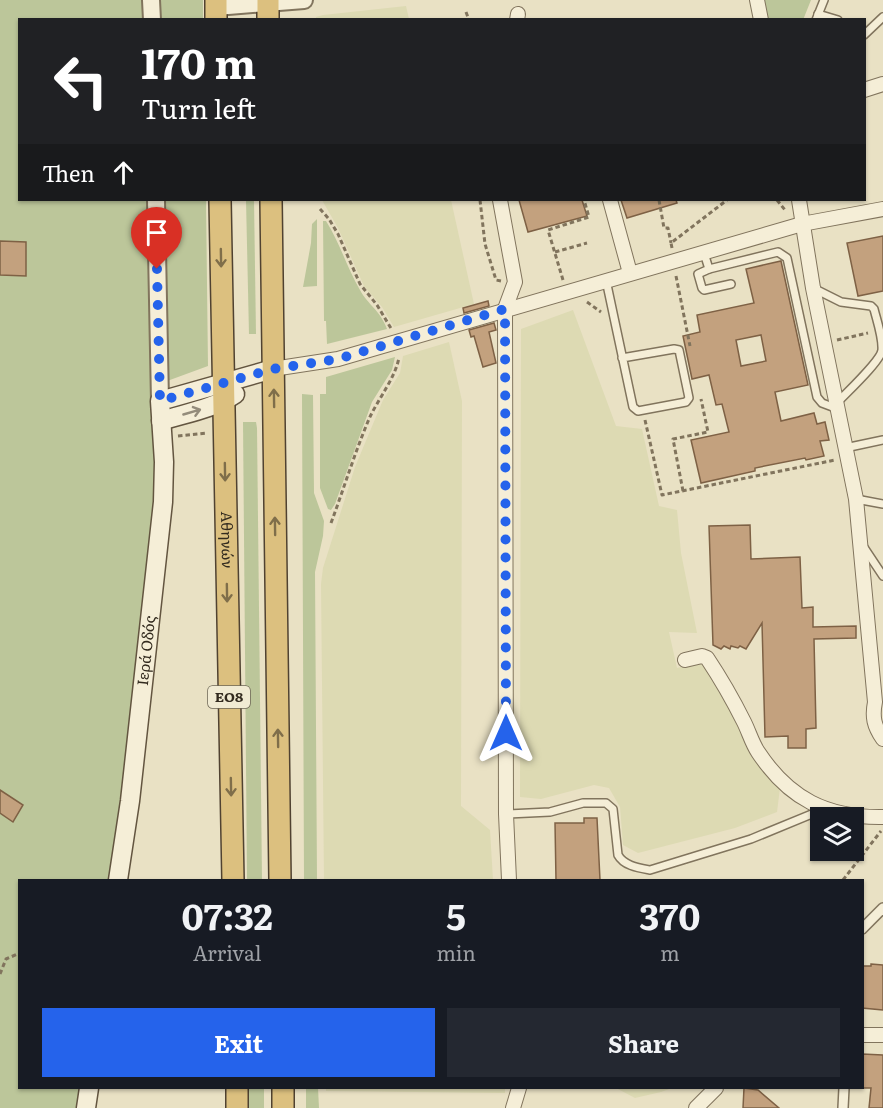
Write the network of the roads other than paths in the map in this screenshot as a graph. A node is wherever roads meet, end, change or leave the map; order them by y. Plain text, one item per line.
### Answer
1 (151, 0) edge
2 (304, 0) edge
3 (757, 0) edge
4 (824, 0) edge
5 (268, 7) edge
6 (216, 9) edge
7 (817, 17) edge
8 (883, 17) edge
9 (152, 18) edge
10 (761, 18) edge
11 (866, 33) edge
12 (883, 84) edge
13 (866, 89) edge
14 (156, 201) edge
15 (220, 201) edge
16 (271, 201) edge
17 (500, 201) edge
18 (610, 201) edge
19 (799, 201) edge
20 (883, 209) edge
21 (802, 224) junction
22 (704, 253) junction
23 (710, 269) junction
24 (630, 273) junction
25 (606, 280) junction
26 (731, 284) dead end
27 (813, 288) junction
28 (505, 309) junction
29 (622, 358) junction
30 (273, 369) junction
31 (223, 393) junction
32 (160, 401) junction
33 (837, 406) junction
34 (161, 429) junction
35 (883, 440) edge
36 (846, 453) junction
37 (856, 499) junction
38 (883, 504) edge
39 (862, 544) junction
40 (883, 576) edge
41 (685, 660) dead end
42 (879, 698) edge
43 (883, 739) edge
44 (820, 807) edge
45 (506, 814) junction
46 (810, 815) edge
47 (883, 817) edge
48 (864, 818) edge
49 (118, 879) edge
50 (233, 879) edge
51 (280, 879) edge
52 (509, 879) edge
53 (883, 908) edge
54 (864, 927) edge
55 (864, 1035) edge
56 (883, 1035) edge
57 (88, 1089) edge
58 (237, 1089) edge
59 (283, 1089) edge
60 (519, 1089) edge
61 (715, 1089) edge
62 (844, 1089) edge
63 (698, 1107) edge
64 (86, 1108) edge
65 (237, 1108) edge
66 (283, 1108) edge
67 (513, 1108) edge
68 (843, 1108) edge

1 - 9 street
2 - 5 street
3 - 10 street
4 - 7 lane
5 - 6 street
8 - 11 lane
12 - 13 street
14 - 32 street, Ιερά Οδός
15 -> 31 highway, Αθηνών / ΕΟ8
16 - 30 highway
17 - 28 street
18 - 24 street
19 - 21 street
20 - 21 street
21 - 22 street
21 - 27 street
22 - 23 lane
22 - 24 street
23 - 26 lane
23 - 33 lane
24 - 25 street
25 - 28 street
25 - 29 lane
27 - 33 street
27 - 33 lane
28 - 30 street
28 - 45 street
29 - 29 lane
30 - 31 main road
51 -> 30 highway
31 - 32 main road
34 -> 31 main road
31 -> 50 highway, Αθηνών / ΕΟ8
32 - 34 main road, Ιερά Οδός
33 - 36 street
34 - 49 main road, Ιερά Οδός
35 - 36 lane
36 - 37 street
37 - 38 lane
37 - 39 street
39 - 40 lane
39 - 42 street
41 - 44 street
42 - 43 street
45 - 46 lane
45 - 52 street
47 - 48 street
53 - 54 street
55 - 56 street
57 - 64 main road
58 - 65 highway
59 - 66 highway
60 - 67 street
61 - 63 street
62 - 68 street

